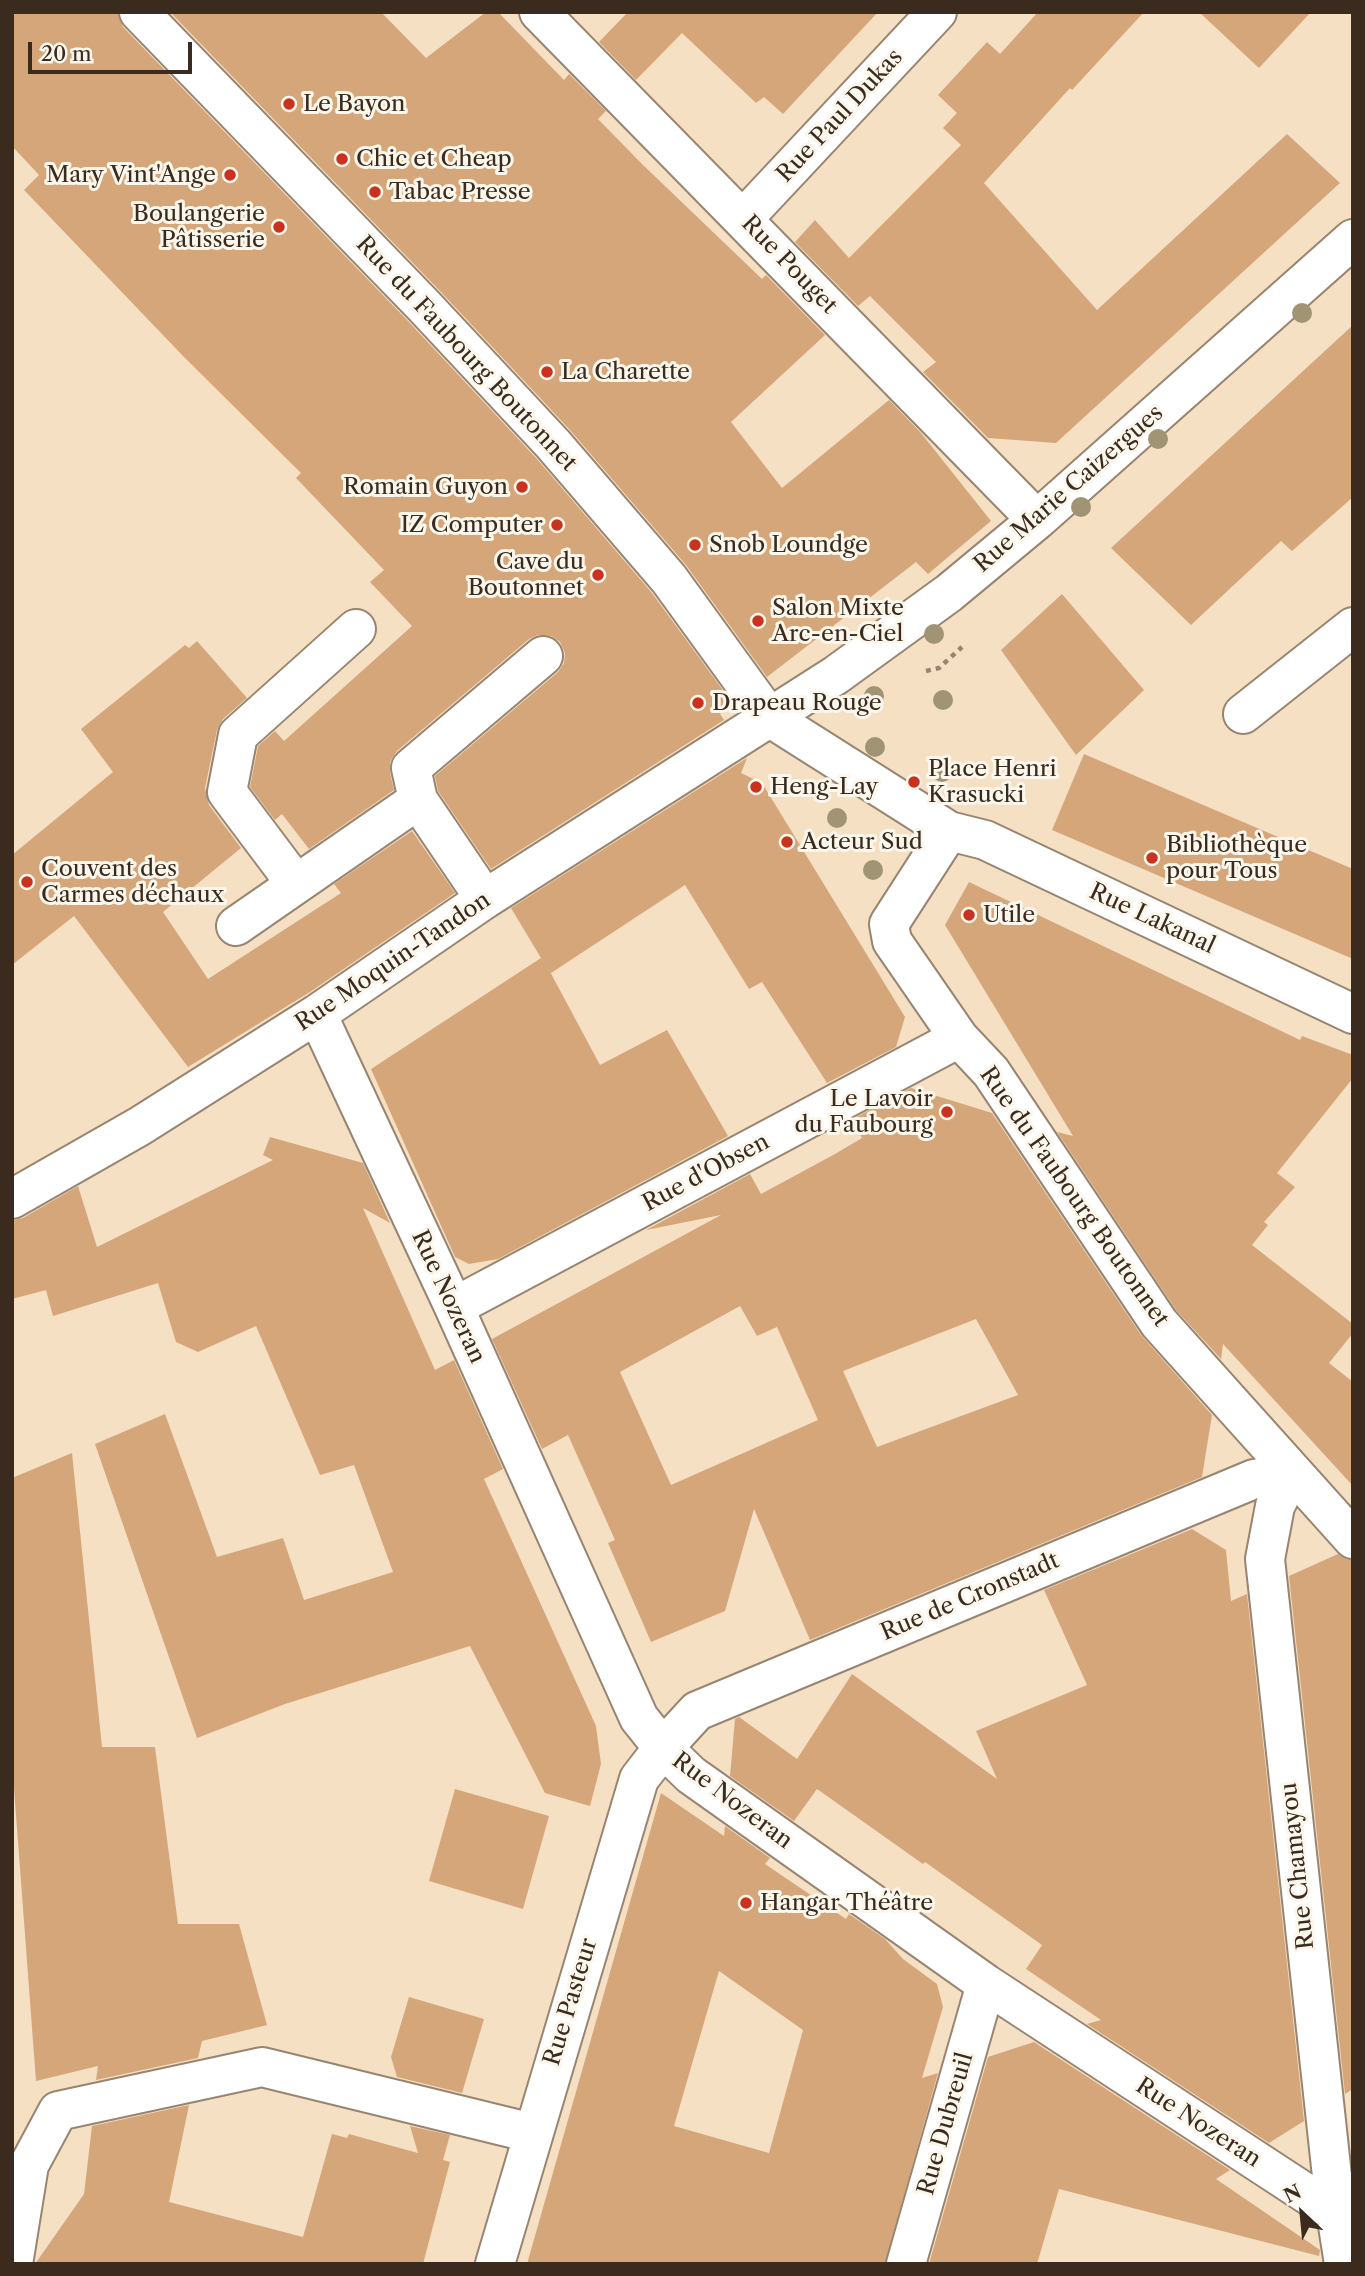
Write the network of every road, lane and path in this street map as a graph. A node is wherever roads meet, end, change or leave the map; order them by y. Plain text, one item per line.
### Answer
1 (139, 12) edge
2 (539, 12) edge
3 (937, 12) edge
4 (743, 219) junction
5 (1351, 243) edge
6 (1037, 520) junction
7 (1353, 627) edge
8 (356, 629) dead end
9 (543, 656) dead end
10 (1243, 715) dead end
11 (769, 717) junction
12 (418, 800) junction
13 (949, 831) junction
14 (296, 884) junction
15 (485, 899) junction
16 (236, 926) dead end
17 (317, 1014) junction
18 (1353, 1014) edge
19 (959, 1038) junction
20 (12, 1199) edge
21 (454, 1307) junction
22 (1292, 1473) junction
23 (1353, 1539) edge
24 (663, 1748) junction
25 (986, 1984) junction
26 (532, 2133) junction
27 (1344, 2202) edge
28 (13, 2264) edge
29 (495, 2264) edge
30 (906, 2264) edge
31 (1344, 2264) edge

1 - 11 street, Rue du Faubourg Boutonnet
2 - 4 street, Rue Pouget
3 - 4 street, Rue Paul Dukas
4 - 6 street, Rue Pouget
5 - 6 street, Rue Marie Caizergues
6 - 11 street, Rue Marie Caizergues
7 - 10 street
8 - 14 street
9 - 12 street
11 - 13 street
11 - 15 street, Rue Moquin-Tandon
12 - 14 street
12 - 15 street
13 - 18 street, Rue Lakanal
13 - 19 street, Rue du Faubourg Boutonnet
14 - 16 street
15 - 17 street, Rue Moquin-Tandon
17 - 20 street, Rue Moquin-Tandon
17 - 21 street, Rue Nozeran
19 - 21 street, Rue d'Obsen
19 - 22 street, Rue du Faubourg Boutonnet
21 - 24 street, Rue Nozeran
22 - 23 street, Rue du Faubourg Boutonnet
22 - 24 street, Rue de Cronstadt
22 - 27 street, Rue Chamayou
24 - 25 street, Rue Nozeran
24 - 26 street, Rue Pasteur
25 - 27 street, Rue Nozeran
25 - 30 street, Rue Dubreuil
26 - 28 street
26 - 29 street, Rue Pasteur
27 - 31 street, Rue Chamayou

